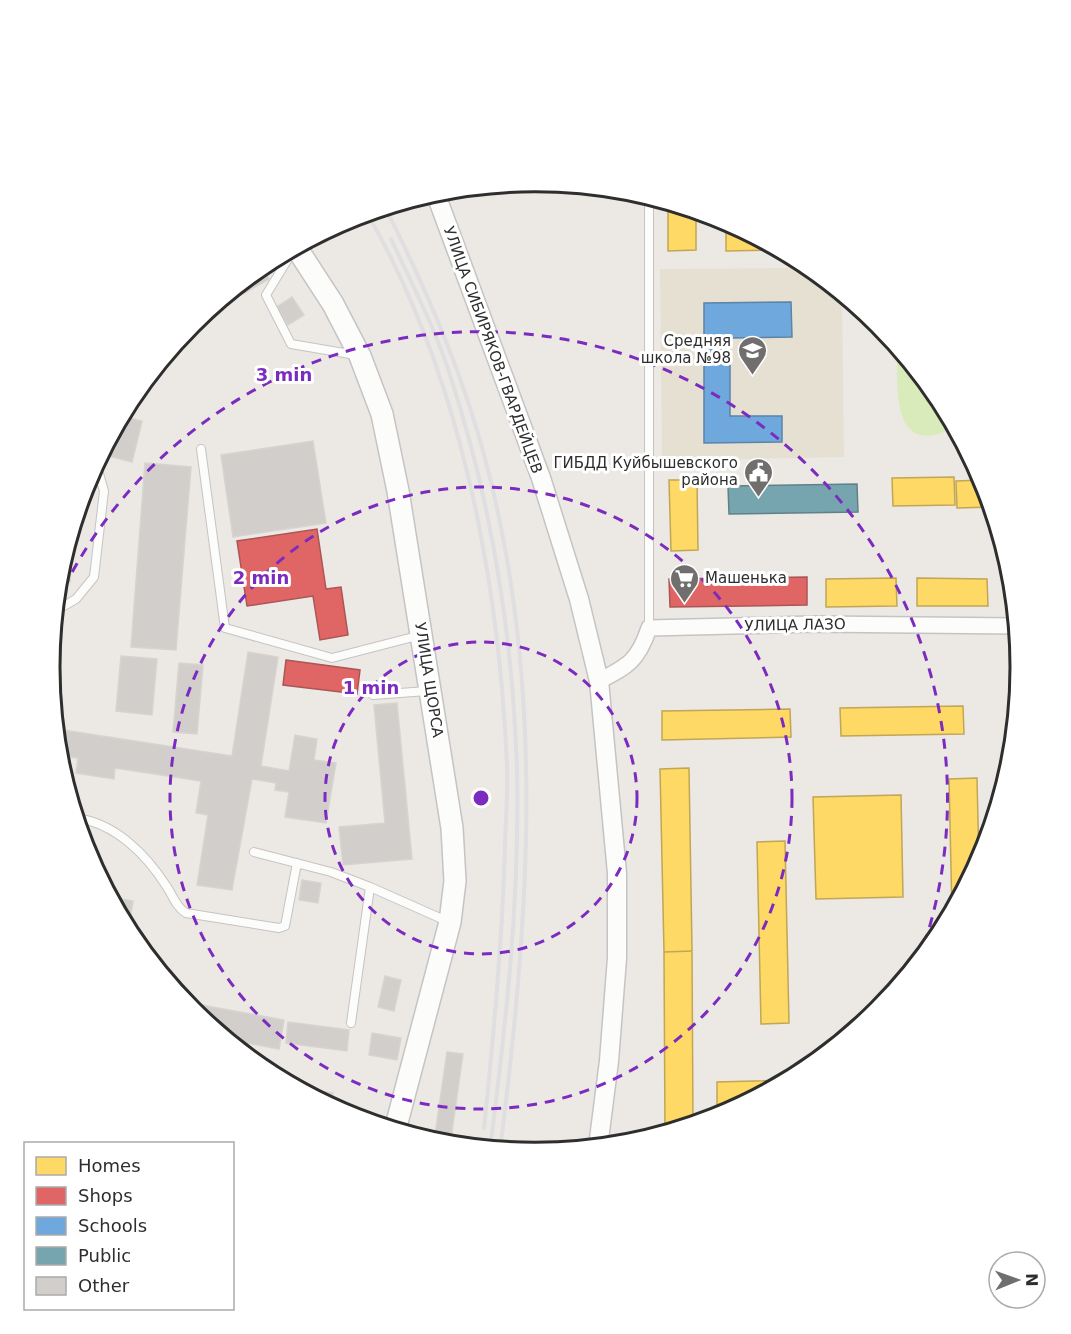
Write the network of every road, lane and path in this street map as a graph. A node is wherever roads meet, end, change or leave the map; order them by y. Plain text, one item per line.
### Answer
1 (439, 202) edge
2 (650, 206) edge
3 (300, 254) edge
4 (285, 263) edge
5 (360, 356) junction
6 (201, 449) dead end
7 (100, 477) edge
8 (64, 606) edge
9 (1009, 626) edge
10 (649, 628) junction
11 (422, 635) junction
12 (599, 681) junction
13 (432, 690) junction
14 (373, 695) dead end
15 (85, 820) edge
16 (254, 852) dead end
17 (297, 863) junction
18 (370, 887) junction
19 (450, 922) junction
20 (351, 1023) dead end
21 (397, 1121) edge
22 (599, 1138) edge

1 - 12 street, УЛИЦА СИБИРЯКОВ-ГВАРДЕЙЦЕВ
2 - 10 lane
3 - 5 main road, УЛИЦА ЩОРСА
4 - 5 lane
5 - 11 main road, УЛИЦА ЩОРСА
6 - 11 lane
7 - 8 lane
9 - 10 street, УЛИЦА ЛАЗО
10 - 12 street
11 - 13 main road, УЛИЦА ЩОРСА
12 - 22 street, УЛИЦА СИБИРЯКОВ-ГВАРДЕЙЦЕВ
13 - 14 lane
13 - 19 main road, УЛИЦА ЩОРСА
15 - 17 lane
16 - 17 lane
17 - 18 lane
18 - 19 lane
18 - 20 lane
19 - 21 main road, УЛИЦА ЩОРСА

